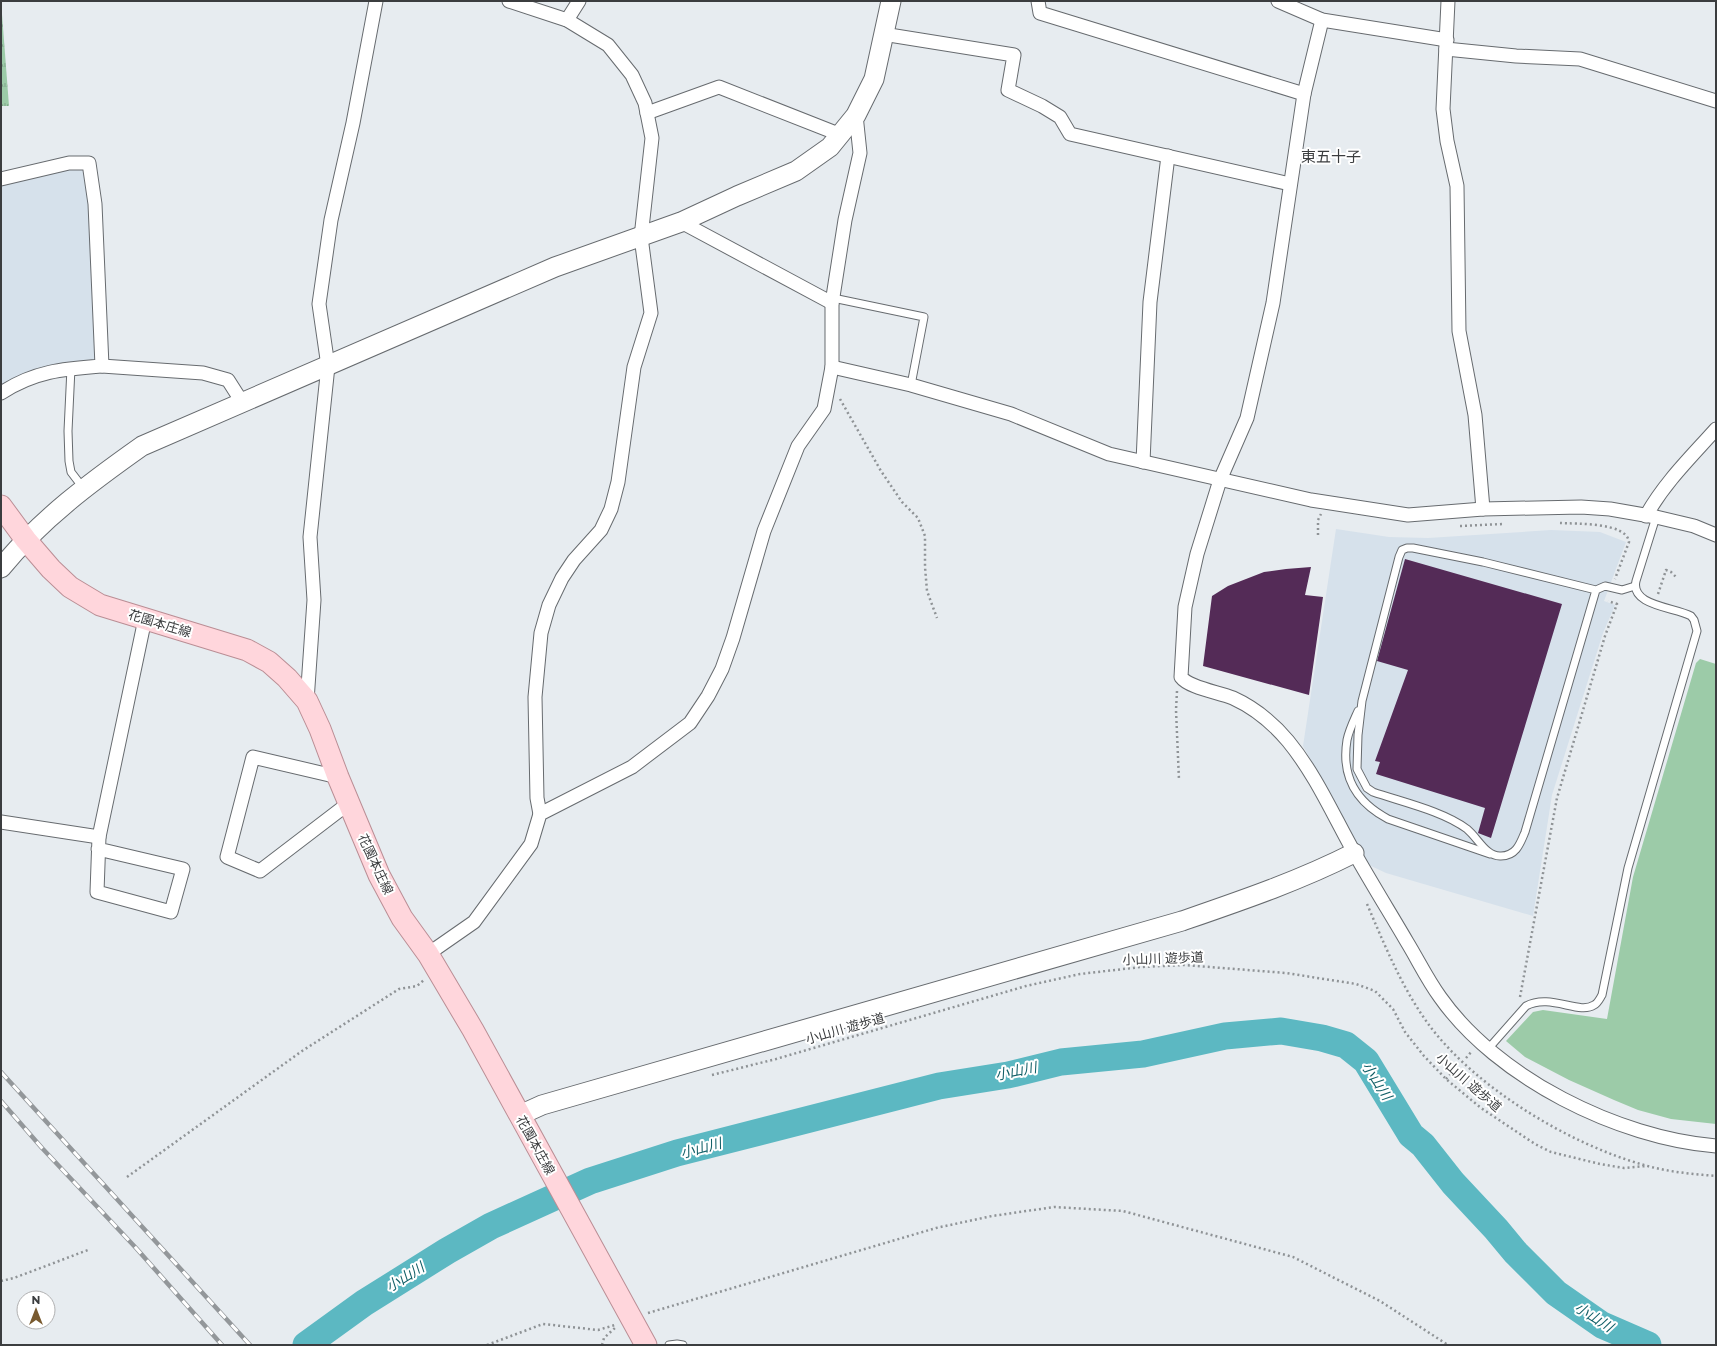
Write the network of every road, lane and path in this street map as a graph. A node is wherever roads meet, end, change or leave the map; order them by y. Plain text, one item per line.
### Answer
1 (376, 1) edge
2 (509, 1) edge
3 (579, 1) edge
4 (891, 1) edge
5 (1038, 1) edge
6 (1278, 1) edge
7 (1448, 1) edge
8 (567, 20) junction
9 (1322, 20) junction
10 (882, 34) junction
11 (1447, 45) junction
12 (1304, 94) junction
13 (1716, 101) edge
14 (647, 113) junction
15 (856, 115) junction
16 (841, 134) junction
17 (1168, 156) junction
18 (1, 179) edge
19 (1290, 184) junction
20 (681, 222) junction
21 (641, 237) junction
22 (833, 300) junction
23 (102, 366) junction
24 (328, 366) junction
25 (832, 367) junction
26 (71, 368) junction
27 (830, 381) junction
28 (911, 386) junction
29 (1, 393) edge
30 (242, 402) junction
31 (1716, 429) edge
32 (1144, 462) junction
33 (1220, 480) junction
34 (84, 489) junction
35 (1, 506) edge
36 (1483, 509) junction
37 (1325, 513) dead end
38 (1651, 516) junction
39 (1553, 522) dead end
40 (1505, 524) dead end
41 (1454, 527) dead end
42 (1318, 535) dead end
43 (1716, 535) edge
44 (26, 540) junction
45 (1, 568) edge
46 (1676, 577) dead end
47 (1620, 581) dead end
48 (1635, 586) junction
49 (1596, 590) junction
50 (1653, 592) dead end
51 (1608, 601) dead end
52 (937, 618) dead end
53 (145, 619) junction
54 (1181, 677) junction
55 (1362, 700) junction
56 (307, 701) junction
57 (338, 777) junction
58 (1179, 780) dead end
59 (349, 803) junction
60 (540, 814) junction
61 (1, 822) edge
62 (98, 843) junction
63 (1354, 853) junction
64 (1490, 854) junction
65 (433, 963) junction
66 (1515, 1002) dead end
67 (1488, 1049) junction
68 (1469, 1054) dead end
69 (1466, 1058) dead end
70 (1459, 1065) dead end
71 (706, 1077) dead end
72 (1446, 1079) junction
73 (520, 1115) junction
74 (1716, 1146) edge
75 (1716, 1176) edge
76 (127, 1177) dead end
77 (88, 1250) dead end
78 (1, 1281) edge
79 (628, 1318) junction
80 (487, 1345) edge
81 (602, 1345) edge
82 (646, 1345) edge
83 (669, 1345) edge
84 (682, 1345) edge
85 (1448, 1345) edge

1 - 24 street
2 - 8 street
3 - 8 street
4 - 10 street
5 - 12 street
6 - 9 street
7 - 11 street
8 - 14 street
9 - 11 street
9 - 12 street
10 - 15 street
10 - 17 street
11 - 13 street
11 - 36 street
12 - 19 street
14 - 16 street
14 - 21 street
15 - 16 street
15 - 22 street
16 - 20 street
17 - 19 street
17 - 32 street
18 - 23 street
19 - 33 street
20 - 21 street
20 - 22 street
21 - 24 street
21 - 60 street
22 - 25 street
22 - 28 lane
23 - 26 street
23 - 30 street
24 - 30 street
24 - 56 street
25 - 27 street
25 - 28 street
26 - 29 street
26 - 34 lane
27 - 52 path
27 - 60 street
28 - 32 street
30 - 34 street
31 - 38 street
32 - 33 street
33 - 36 street
33 - 54 street
34 - 44 street
35 - 44 main road, 花園本庄線
36 - 38 street
37 - 42 path
38 - 43 street
38 - 48 lane
39 - 47 path
40 - 41 path
44 - 45 street
44 - 53 main road, 花園本庄線
46 - 50 path
48 - 49 lane
48 - 67 lane
49 - 55 lane
49 - 64 lane
51 - 66 path
53 - 56 main road, 花園本庄線
53 - 62 street
54 - 58 path
54 - 63 street
55 - 64 lane
55 - 64 lane
56 - 57 main road, 花園本庄線
57 - 59 main road, 花園本庄線
57 - 59 street
59 - 65 main road, 花園本庄線
60 - 65 street
61 - 62 street
62 - 62 street
63 - 67 street
63 - 73 street
65 - 73 main road, 花園本庄線
65 - 76 path
67 - 74 street
68 - 69 path
70 - 72 path
71 - 72 path, 小山川 遊歩道
72 - 75 path, 小山川 遊歩道
73 - 79 main road, 花園本庄線
77 - 78 path
79 - 80 path
79 - 81 path
79 - 82 main road, 花園本庄線
79 - 85 path
83 - 84 lane

